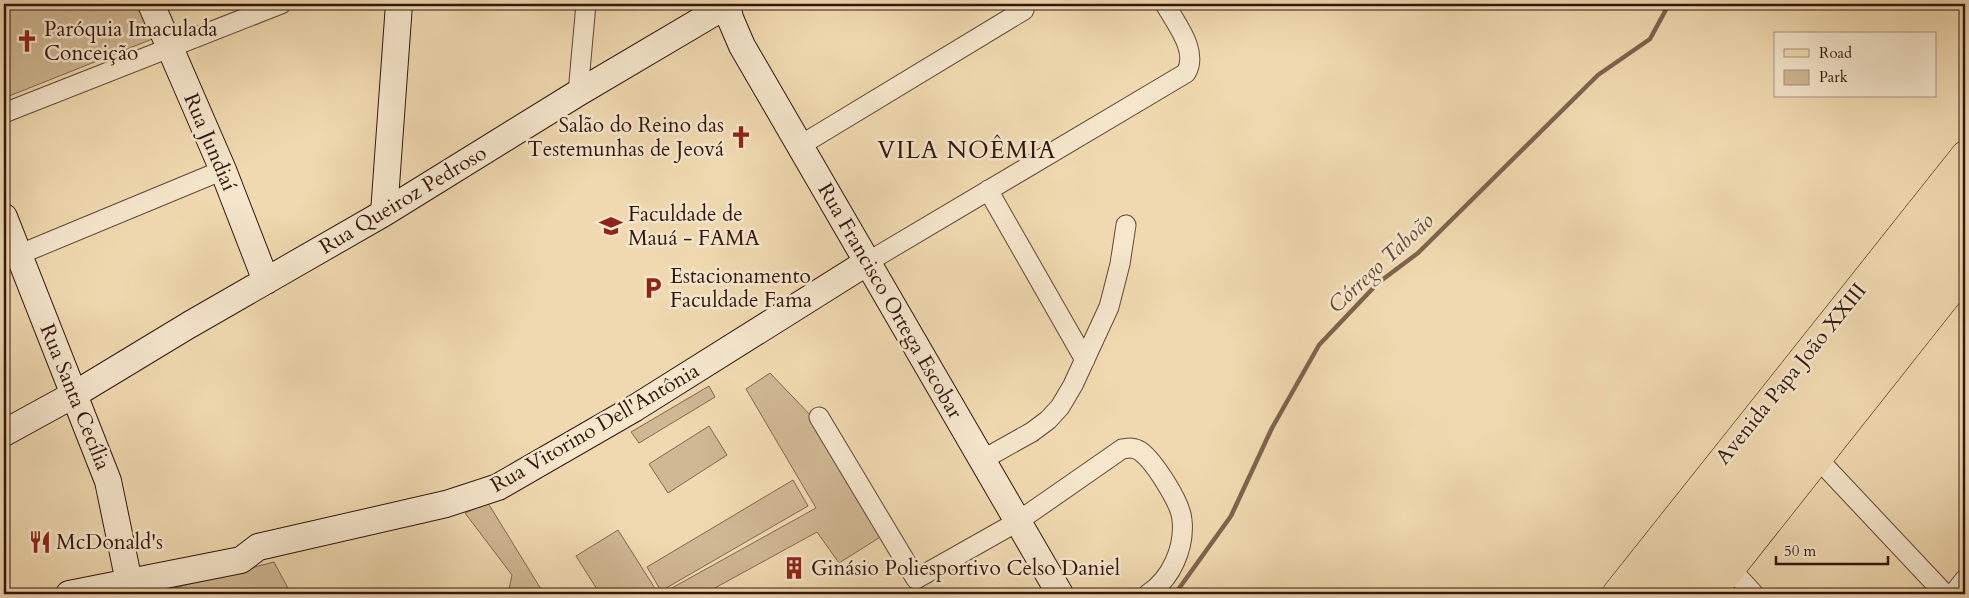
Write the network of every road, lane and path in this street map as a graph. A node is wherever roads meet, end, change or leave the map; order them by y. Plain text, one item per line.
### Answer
1 (151, 4) edge
2 (281, 4) edge
3 (399, 4) edge
4 (586, 4) edge
5 (728, 4) edge
6 (1165, 4) edge
7 (1024, 10) dead end
8 (171, 49) junction
9 (578, 93) junction
10 (4, 113) edge
11 (801, 145) junction
12 (1965, 155) edge
13 (223, 170) junction
14 (988, 190) junction
15 (1965, 193) edge
16 (384, 213) junction
17 (4, 217) edge
18 (1126, 225) dead end
19 (1965, 234) edge
20 (18, 255) junction
21 (866, 262) junction
22 (1965, 273) edge
23 (266, 281) junction
24 (1085, 360) junction
25 (75, 394) junction
26 (819, 417) dead end
27 (4, 433) edge
28 (1780, 448) junction
29 (1818, 459) junction
30 (982, 460) junction
31 (1017, 522) junction
32 (1731, 569) junction
33 (1965, 579) edge
34 (129, 582) junction
35 (69, 594) edge
36 (1060, 594) edge
37 (1148, 594) edge
38 (1616, 594) edge
39 (1644, 594) edge
40 (1679, 594) edge
41 (1710, 594) edge
42 (1754, 594) edge
43 (1945, 594) edge
44 (1953, 594) edge

1 - 8 street, Rua Jundiaí
2 - 8 street
3 - 16 street
4 - 9 street
5 - 9 street, Rua Queiroz Pedroso
5 - 11 street, Rua Francisco Ortega Escobar
6 - 14 street
7 - 11 street
8 - 10 street
8 - 13 street, Rua Jundiaí
9 - 16 street, Rua Queiroz Pedroso
11 - 21 street, Rua Francisco Ortega Escobar
12 - 38 main road, Avenida Papa João XXIII
13 - 20 street
13 - 23 street, Rua Jundiaí
14 - 21 street
14 - 24 street
15 - 28 main road, Avenida Papa João XXIII
16 - 23 street, Rua Queiroz Pedroso
17 - 20 street, Rua Santa Cecília
18 - 24 street
19 - 28 main road, Avenida Papa João XXIII
20 - 25 street, Rua Santa Cecília
21 - 30 street, Rua Francisco Ortega Escobar
21 - 34 street, Rua Vitorino Dell'Antônia
22 - 29 main road
23 - 25 street, Rua Queiroz Pedroso
24 - 30 street
25 - 27 street, Rua Queiroz Pedroso
25 - 34 street, Rua Santa Cecília
26 - 31 street
28 - 39 main road, Avenida Papa João XXIII
28 - 40 main road, Avenida Papa João XXIII
29 - 32 main road
29 - 43 street
30 - 31 street, Rua Francisco Ortega Escobar
31 - 36 street, Rua Francisco Ortega Escobar
31 - 37 street
32 - 41 main road
32 - 42 street
33 - 44 street
34 - 35 street, Rua Vitorino Dell'Antônia

